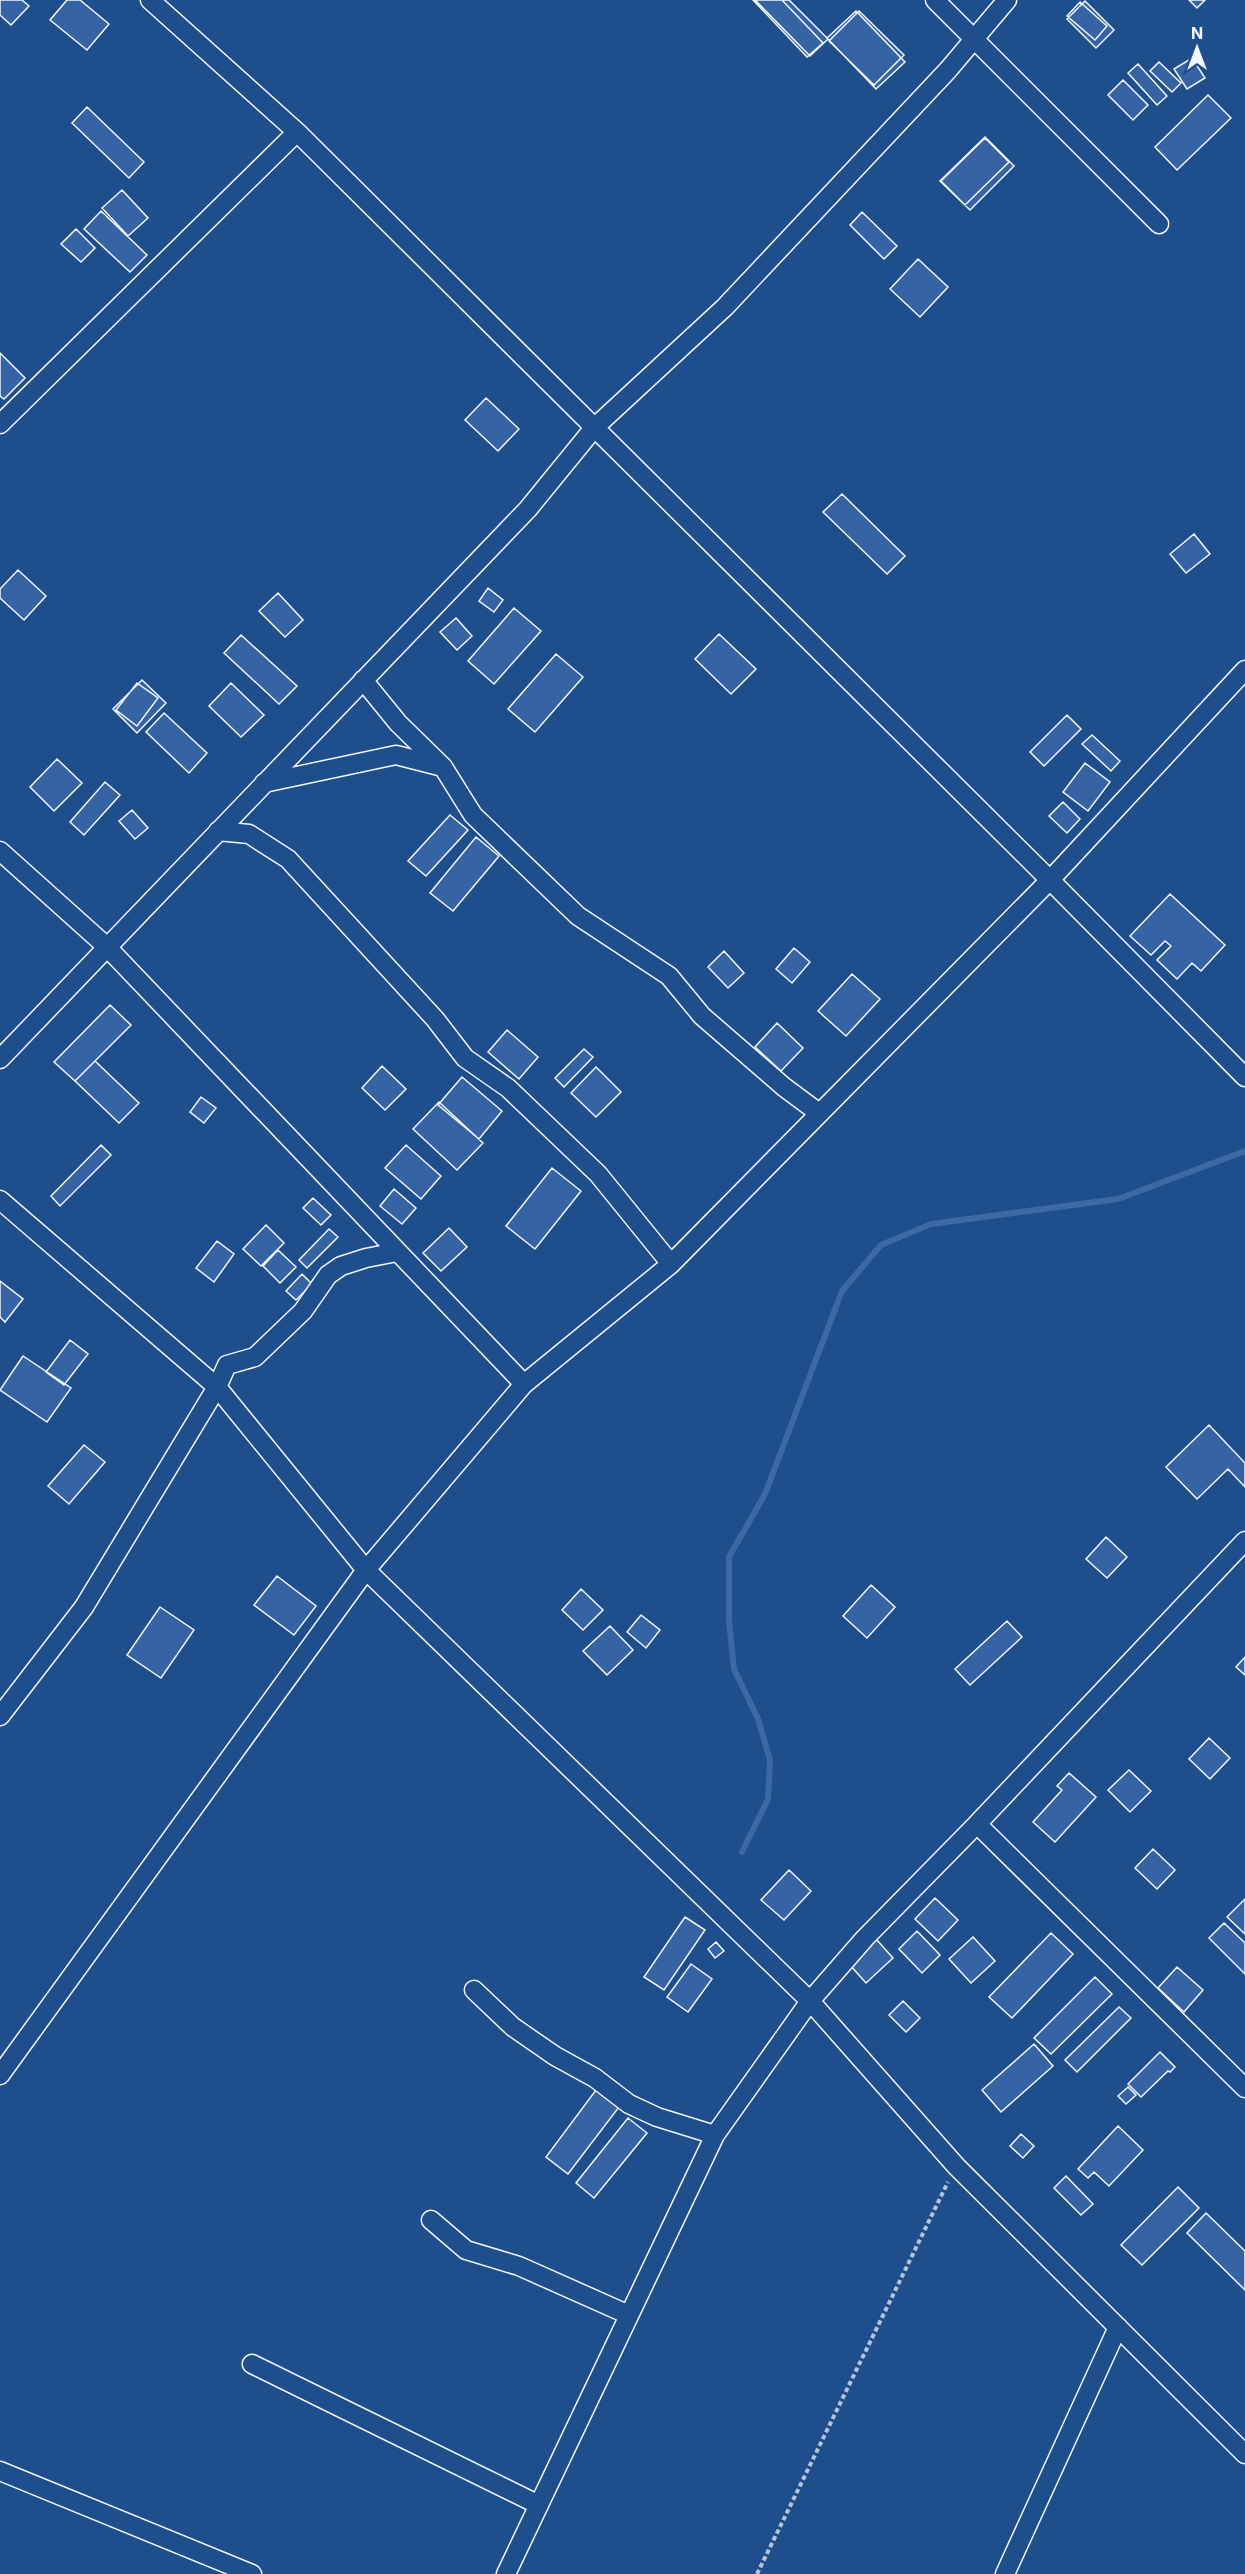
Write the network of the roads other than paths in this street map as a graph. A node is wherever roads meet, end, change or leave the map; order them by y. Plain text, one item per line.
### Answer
1 (150, 0) edge
2 (935, 0) edge
3 (1007, 0) edge
4 (974, 39) junction
5 (297, 132) junction
6 (1159, 224) dead end
7 (0, 424) edge
8 (594, 428) junction
9 (1245, 670) edge
10 (363, 680) junction
11 (443, 767) junction
12 (264, 783) junction
13 (218, 831) junction
14 (0, 851) edge
15 (1050, 880) junction
16 (106, 946) junction
17 (0, 1059) edge
18 (1245, 1077) edge
19 (819, 1113) junction
20 (0, 1200) edge
21 (397, 1252) junction
22 (670, 1264) junction
23 (524, 1384) junction
24 (217, 1387) junction
25 (1245, 1541) edge
26 (366, 1570) junction
27 (0, 1716) edge
28 (977, 1824) junction
29 (474, 1990) dead end
30 (810, 2001) junction
31 (0, 2076) edge
32 (1245, 2088) edge
33 (715, 2135) junction
34 (431, 2220) dead end
35 (629, 2314) junction
36 (1118, 2327) junction
37 (252, 2364) dead end
38 (1245, 2454) edge
39 (0, 2471) edge
40 (539, 2505) junction
41 (252, 2574) edge
42 (506, 2574) edge
43 (1005, 2574) edge

1 - 5 street
2 - 4 street
3 - 4 street
4 - 6 street
4 - 8 street
5 - 7 street
5 - 8 street
8 - 10 street
8 - 15 street
9 - 15 street
10 - 11 street
10 - 12 street
11 - 12 street
11 - 19 street
12 - 13 street
13 - 16 street
13 - 22 street
14 - 16 street
15 - 18 street
15 - 19 street
16 - 17 street
16 - 21 street
19 - 22 street
20 - 24 street
21 - 23 street
21 - 24 street
22 - 23 street
23 - 26 street
24 - 26 street
24 - 27 street
25 - 28 street
26 - 30 street
26 - 31 street
28 - 30 street
28 - 32 street
29 - 33 street
30 - 33 street
30 - 36 street
33 - 35 street
34 - 35 street
35 - 40 street
36 - 38 street
36 - 43 street
37 - 40 street
39 - 41 street
40 - 42 street

